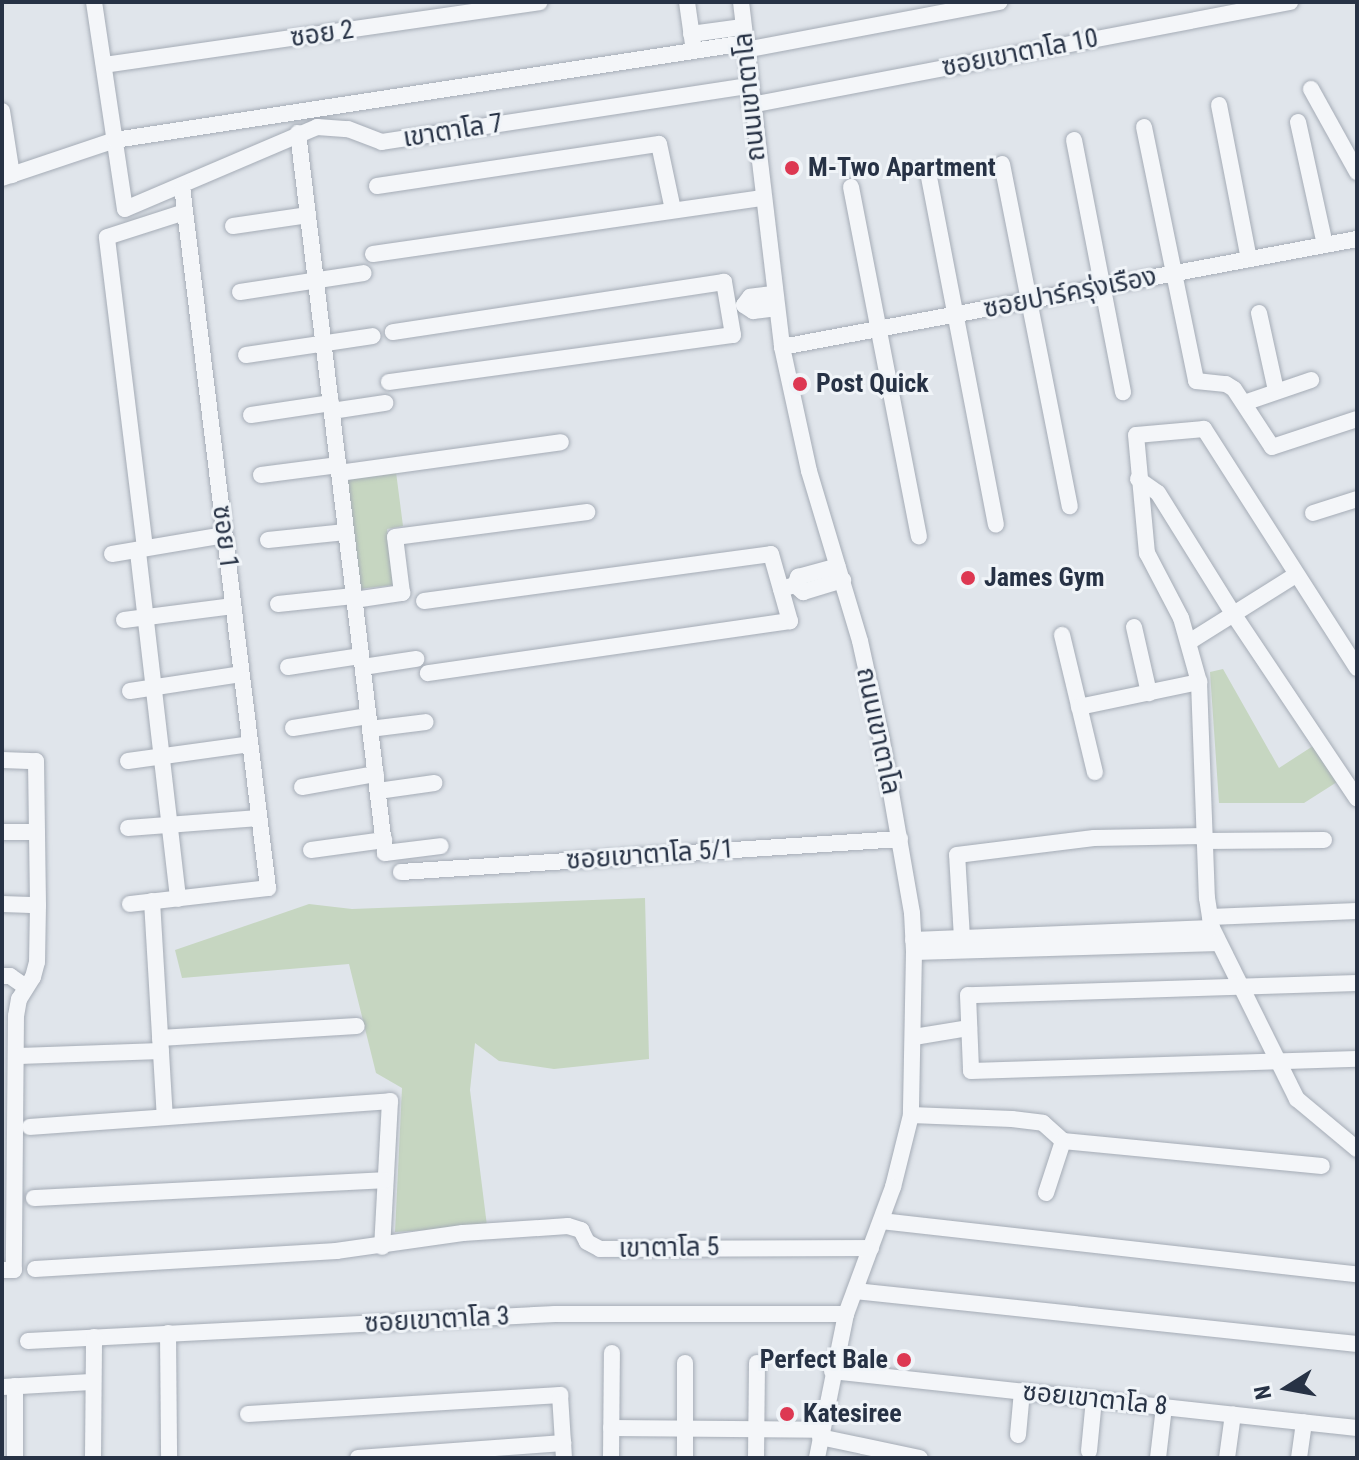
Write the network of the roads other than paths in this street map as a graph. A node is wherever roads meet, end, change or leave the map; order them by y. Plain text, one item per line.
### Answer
1 (94, 2) edge
2 (539, 2) edge
3 (687, 2) edge
4 (741, 2) edge
5 (1000, 2) edge
6 (1290, 2) edge
7 (744, 40) junction
8 (692, 42) junction
9 (104, 65) junction
10 (749, 86) junction
11 (1311, 89) dead end
12 (751, 105) junction
13 (1219, 105) dead end
14 (2, 111) edge
15 (1298, 122) dead end
16 (1144, 127) dead end
17 (298, 133) junction
18 (115, 140) junction
19 (1074, 140) dead end
20 (1002, 164) dead end
21 (928, 172) dead end
22 (1357, 172) edge
23 (7, 176) edge
24 (377, 186) dead end
25 (851, 187) dead end
26 (176, 188) junction
27 (761, 198) junction
28 (673, 210) junction
29 (180, 213) junction
30 (308, 215) junction
31 (233, 226) dead end
32 (1357, 239) edge
33 (1325, 245) junction
34 (373, 254) dead end
35 (1249, 259) junction
36 (364, 273) dead end
37 (1173, 274) junction
38 (316, 280) junction
39 (1101, 287) junction
40 (240, 292) dead end
41 (774, 301) junction
42 (1029, 301) junction
43 (736, 307) junction
44 (1259, 313) dead end
45 (955, 315) junction
46 (880, 329) junction
47 (393, 332) dead end
48 (373, 336) dead end
49 (323, 342) junction
50 (782, 347) junction
51 (246, 355) dead end
52 (1311, 380) dead end
53 (389, 382) dead end
54 (1276, 390) junction
55 (1123, 392) dead end
56 (385, 403) dead end
57 (1244, 403) junction
58 (331, 407) junction
59 (251, 415) dead end
60 (1357, 419) edge
61 (561, 442) dead end
62 (339, 469) junction
63 (261, 475) dead end
64 (1138, 479) junction
65 (1357, 499) edge
66 (1070, 506) dead end
67 (587, 512) dead end
68 (1313, 513) dead end
69 (996, 524) dead end
70 (346, 532) junction
71 (224, 535) junction
72 (919, 536) dead end
73 (268, 540) dead end
74 (142, 550) junction
75 (112, 554) dead end
76 (840, 573) junction
77 (1296, 575) junction
78 (788, 587) junction
79 (354, 598) junction
80 (424, 601) dead end
81 (278, 604) dead end
82 (233, 606) junction
83 (1234, 615) junction
84 (145, 617) junction
85 (124, 620) dead end
86 (1134, 627) dead end
87 (1062, 635) dead end
88 (1189, 642) junction
89 (416, 659) dead end
90 (362, 661) junction
91 (288, 667) dead end
92 (1357, 668) edge
93 (428, 673) dead end
94 (241, 674) junction
95 (1199, 682) junction
96 (153, 687) junction
97 (130, 691) dead end
98 (1149, 693) junction
99 (1079, 707) junction
100 (369, 722) junction
101 (426, 722) dead end
102 (293, 728) dead end
103 (250, 744) junction
104 (161, 757) junction
105 (2, 760) edge
106 (128, 761) dead end
107 (1095, 772) dead end
108 (377, 782) junction
109 (434, 783) dead end
110 (302, 787) dead end
111 (1357, 799) edge
112 (259, 818) junction
113 (169, 826) junction
114 (128, 828) dead end
115 (2, 832) edge
116 (37, 832) junction
117 (1204, 838) junction
118 (900, 839) junction
119 (384, 840) junction
120 (1324, 840) dead end
121 (441, 846) dead end
122 (311, 850) dead end
123 (401, 872) dead end
124 (178, 899) junction
125 (152, 901) junction
126 (2, 904) edge
127 (130, 904) dead end
128 (38, 905) junction
129 (1357, 911) edge
130 (1214, 929) junction
131 (962, 938) junction
132 (913, 946) junction
133 (2, 976) edge
134 (1357, 983) edge
135 (1244, 986) junction
136 (26, 987) junction
137 (357, 1026) dead end
138 (969, 1028) junction
139 (914, 1030) junction
140 (161, 1044) junction
141 (13, 1048) edge
142 (1357, 1059) edge
143 (1280, 1063) junction
144 (911, 1115) junction
145 (165, 1117) junction
146 (16, 1121) edge
147 (1336, 1133) junction
148 (1357, 1133) edge
149 (1063, 1141) junction
150 (1357, 1149) edge
151 (1322, 1166) dead end
152 (385, 1180) junction
153 (9, 1192) edge
154 (1046, 1193) dead end
155 (34, 1198) dead end
156 (881, 1221) junction
157 (382, 1247) junction
158 (871, 1248) junction
159 (35, 1269) dead end
160 (2, 1270) edge
161 (1357, 1274) edge
162 (855, 1291) junction
163 (846, 1314) junction
164 (168, 1333) junction
165 (94, 1337) junction
166 (28, 1341) dead end
167 (1357, 1344) edge
168 (612, 1353) dead end
169 (685, 1363) dead end
170 (757, 1363) dead end
171 (832, 1371) junction
172 (92, 1382) junction
173 (8, 1386) edge
174 (1022, 1391) junction
175 (1094, 1399) junction
176 (1164, 1407) junction
177 (248, 1414) dead end
178 (1233, 1414) junction
179 (1304, 1422) junction
180 (611, 1428) junction
181 (1357, 1428) edge
182 (685, 1429) junction
183 (757, 1429) junction
184 (1018, 1435) dead end
185 (817, 1447) edge
186 (564, 1451) edge
187 (1089, 1451) dead end
188 (15, 1458) edge
189 (93, 1458) edge
190 (169, 1458) edge
191 (358, 1458) edge
192 (611, 1458) edge
193 (685, 1458) edge
194 (756, 1458) edge
195 (920, 1458) edge
196 (1158, 1458) edge
197 (1227, 1458) edge
198 (1299, 1458) edge

1 - 9 street
2 - 9 street, ซอย 2
3 - 8 street
4 - 7 street, ถนนเขาตาโล
5 - 7 street
6 - 12 street, ซอยเขาตาโล 10
7 - 8 street
7 - 10 street, ถนนเขาตาโล
8 - 18 street
9 - 18 street
10 - 12 street, ถนนเขาตาโล
10 - 17 street, เขาตาโล 7
11 - 22 street
12 - 27 street, ถนนเขาตาโล
13 - 35 street
14 - 23 street
15 - 33 street
16 - 37 street
17 - 26 street, เขาตาโล 7
17 - 30 street
18 - 23 street
18 - 26 street, เขาตาโล 7
19 - 39 street
20 - 42 street
21 - 45 street
24 - 28 street
25 - 46 street
26 - 29 street, ซอย 1
27 - 28 street
27 - 41 street, ถนนเขาตาโล
28 - 34 street
29 - 71 street, ซอย 1
29 - 74 street
30 - 31 street
30 - 38 street
32 - 33 street, ซอยปาร์ครุ่งเรือง
33 - 35 street, ซอยปาร์ครุ่งเรือง
35 - 37 street, ซอยปาร์ครุ่งเรือง
36 - 38 street
37 - 39 street, ซอยปาร์ครุ่งเรือง
37 - 57 street
38 - 40 street
38 - 49 street
39 - 42 street, ซอยปาร์ครุ่งเรือง
39 - 55 street
41 - 43 street
41 - 50 street, ถนนเขาตาโล
42 - 45 street, ซอยปาร์ครุ่งเรือง
42 - 66 street
43 - 47 street
43 - 53 street
44 - 54 street
45 - 46 street, ซอยปาร์ครุ่งเรือง
45 - 69 street
46 - 50 street, ซอยปาร์ครุ่งเรือง
46 - 72 street
48 - 49 street
49 - 51 street
49 - 58 street
50 - 76 street, ถนนเขาตาโล
52 - 54 street
54 - 57 street
56 - 58 street
57 - 60 street
58 - 59 street
58 - 62 street
61 - 62 street
62 - 63 street
62 - 70 street
64 - 77 street
64 - 83 street
64 - 88 street
65 - 68 street
67 - 79 street
70 - 73 street
70 - 79 street
71 - 74 street
71 - 82 street, ซอย 1
74 - 75 street
74 - 84 street
76 - 78 street
76 - 118 street, ถนนเขาตาโล
77 - 83 street
77 - 92 street
78 - 80 street
78 - 93 street
79 - 81 street
79 - 90 street
82 - 84 street
82 - 94 street, ซอย 1
83 - 88 street
83 - 111 street
84 - 85 street
84 - 96 street
86 - 98 street
87 - 99 street
88 - 95 street
89 - 90 street
90 - 91 street
90 - 100 street
94 - 96 street
94 - 103 street, ซอย 1
95 - 98 street
95 - 117 street
96 - 97 street
96 - 104 street
98 - 99 street
99 - 107 street
100 - 101 street
100 - 102 street
100 - 108 street
103 - 104 street
103 - 112 street, ซอย 1
104 - 106 street
104 - 113 street
105 - 116 street
108 - 109 street
108 - 110 street
108 - 119 street
112 - 113 street
112 - 124 street, ซอย 1
113 - 114 street
113 - 124 street
115 - 116 street
116 - 128 street
117 - 120 street
117 - 130 street
117 - 131 street
118 - 123 street, ซอยเขาตาโล 5/1
118 - 132 street, ถนนเขาตาโล
119 - 121 street
119 - 122 street
124 - 125 street
125 - 127 street
125 - 140 street
126 - 128 street
128 - 136 street
129 - 130 street
130 - 131 street
130 - 132 street
130 - 135 street
131 - 132 street
132 - 139 street, ถนนเขาตาโล
133 - 136 street
134 - 135 street
135 - 138 street
135 - 143 street
136 - 141 street
137 - 140 street
138 - 139 street
138 - 143 street
139 - 144 street, ถนนเขาตาโล
140 - 141 street
140 - 145 street
141 - 146 street
142 - 143 street
143 - 147 street
144 - 149 street
144 - 156 street, ถนนเขาตาโล
145 - 146 street
145 - 152 street
146 - 153 street
147 - 148 street
147 - 150 street
149 - 151 street
149 - 154 street
152 - 155 street
152 - 157 street
153 - 160 street
156 - 158 street, ถนนเขาตาโล
156 - 161 street
157 - 158 street, เขาตาโล 5
157 - 159 street, เขาตาโล 5
158 - 162 street, ถนนเขาตาโล
162 - 163 street, ถนนเขาตาโล
162 - 167 street
163 - 164 street, ซอยเขาตาโล 3
163 - 171 street, ถนนเขาตาโล
164 - 165 street, ซอยเขาตาโล 3
164 - 190 street
165 - 166 street, ซอยเขาตาโล 3
165 - 172 street
168 - 180 street
169 - 182 street
170 - 183 street
171 - 174 street, ซอยเขาตาโล 8
171 - 185 street, ถนนเขาตาโล
172 - 173 street
172 - 189 street
173 - 188 street
174 - 175 street, ซอยเขาตาโล 8
174 - 184 street
175 - 176 street, ซอยเขาตาโล 8
175 - 187 street
176 - 178 street, ซอยเขาตาโล 8
176 - 196 street
177 - 186 street
178 - 179 street, ซอยเขาตาโล 8
178 - 197 street
179 - 181 street, ซอยเขาตาโล 8
179 - 198 street
180 - 182 street
180 - 192 street
182 - 183 street
182 - 193 street
183 - 185 street
183 - 194 street
185 - 195 street
186 - 191 street

